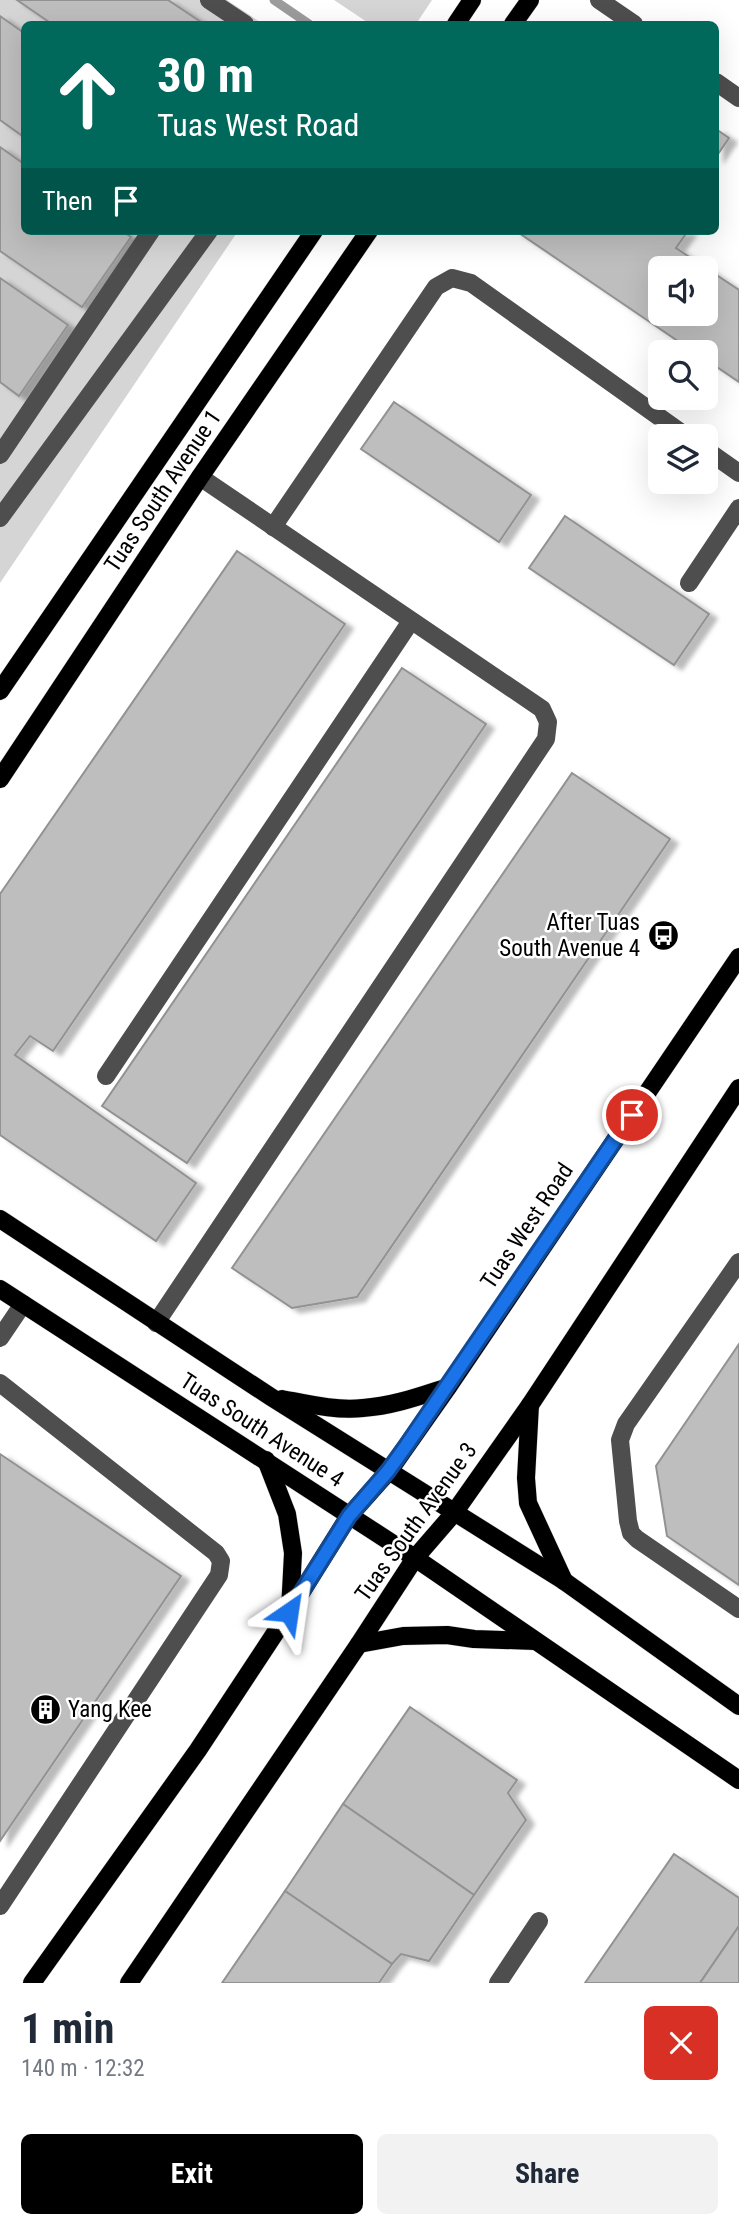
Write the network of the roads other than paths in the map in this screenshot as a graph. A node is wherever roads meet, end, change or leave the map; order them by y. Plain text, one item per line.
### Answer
1 (209, 0) edge
2 (472, 0) edge
3 (530, 0) edge
4 (599, 0) edge
5 (241, 21) edge
6 (458, 21) edge
7 (515, 21) edge
8 (630, 21) edge
9 (719, 84) edge
10 (739, 98) edge
11 (148, 235) edge
12 (206, 235) edge
13 (311, 235) edge
14 (366, 235) edge
15 (669, 424) edge
16 (0, 455) edge
17 (718, 458) edge
18 (739, 473) edge
19 (200, 477) junction
20 (739, 508) edge
21 (0, 518) edge
22 (273, 527) junction
23 (689, 583) dead end
24 (411, 621) junction
25 (0, 691) edge
26 (0, 779) edge
27 (739, 957) edge
28 (106, 1076) dead end
29 (739, 1088) edge
30 (0, 1219) edge
31 (739, 1262) edge
32 (0, 1289) edge
33 (23, 1304) junction
34 (156, 1323) junction
35 (0, 1338) edge
36 (0, 1383) edge
37 (448, 1387) junction
38 (271, 1397) junction
39 (530, 1405) junction
40 (266, 1461) junction
41 (388, 1471) junction
42 (454, 1513) junction
43 (349, 1516) junction
44 (415, 1558) junction
45 (564, 1581) junction
46 (739, 1609) edge
47 (289, 1612) junction
48 (535, 1641) junction
49 (359, 1644) junction
50 (739, 1706) edge
51 (739, 1780) edge
52 (0, 1906) edge
53 (539, 1921) dead end
54 (32, 1983) edge
55 (129, 1983) edge
56 (498, 1983) edge

1 - 5 street
2 - 6 main road
3 - 7 main road
4 - 8 street
9 - 10 street
11 - 16 street
12 - 21 street
13 - 25 main road, Tuas South Avenue 1
14 - 19 main road, Tuas South Avenue 1
15 - 22 street
17 - 18 street
19 - 22 street
19 - 26 main road, Tuas South Avenue 1
20 - 23 street
22 - 24 street
24 - 28 street
24 - 34 street
27 - 37 main road, Tuas West Road
29 - 39 main road, Tuas South Avenue 3
30 - 34 main road, Tuas South Avenue 4
31 - 46 street
32 - 33 main road, Tuas South Avenue 4
33 - 35 street
33 - 40 main road, Tuas South Avenue 4
34 - 38 main road, Tuas South Avenue 4
36 - 52 street
37 - 38 main road
37 - 41 main road, Tuas West Road
38 - 41 main road, Tuas South Avenue 4
39 - 42 main road, Tuas South Avenue 3
39 - 45 main road
40 - 43 main road, Tuas South Avenue 4
40 - 47 main road
41 - 42 main road, Tuas South Avenue 4
41 - 43 main road, Tuas West Road
42 - 44 main road, Tuas South Avenue 3
42 - 45 main road, Tuas South Avenue 4
43 - 44 main road, Tuas South Avenue 4
43 - 47 main road
44 - 48 main road, Tuas South Avenue 4
44 - 49 main road, Tuas South Avenue 3
45 - 50 main road, Tuas South Avenue 4
47 - 54 main road
48 - 49 main road
48 - 51 main road, Tuas South Avenue 4
49 - 55 main road, Tuas South Avenue 3
53 - 56 street

